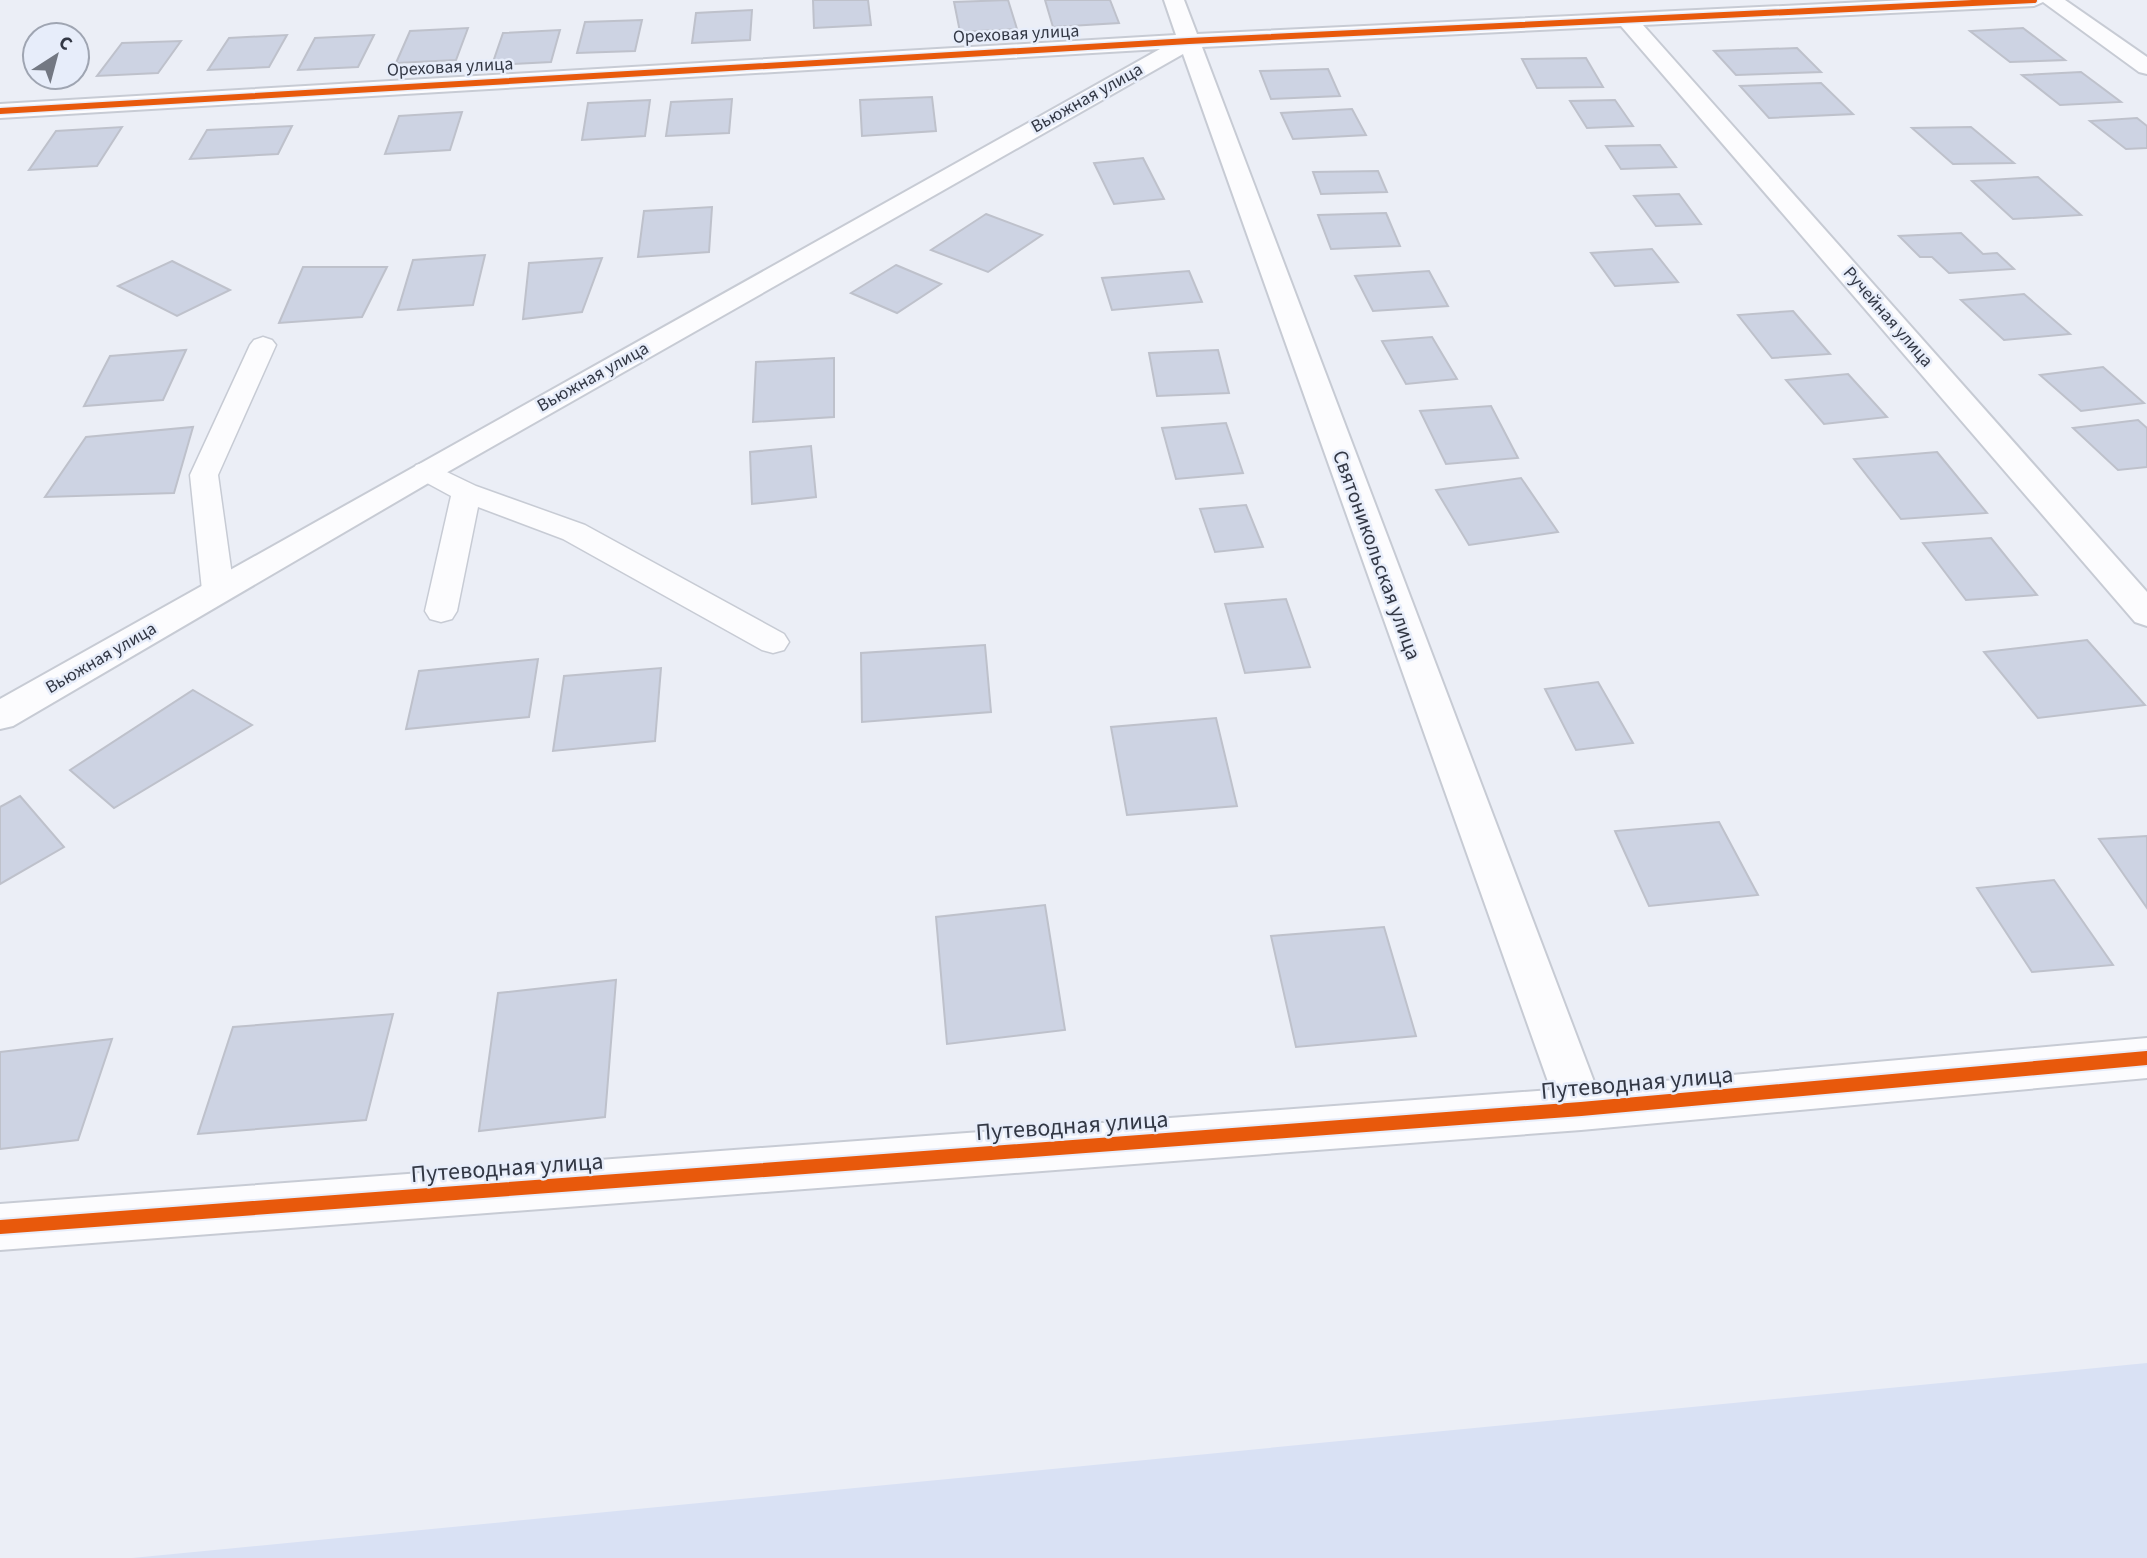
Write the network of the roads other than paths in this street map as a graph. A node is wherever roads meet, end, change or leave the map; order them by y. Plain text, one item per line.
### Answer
1 (1174, 0) edge
2 (2034, 0) edge
3 (2052, 0) edge
4 (1628, 21) junction
5 (1189, 41) junction
6 (2147, 67) edge
7 (0, 111) edge
8 (263, 345) dead end
9 (426, 471) junction
10 (466, 492) junction
11 (218, 590) junction
12 (441, 611) dead end
13 (2147, 614) edge
14 (773, 642) dead end
15 (0, 716) edge
16 (2147, 1058) edge
17 (1581, 1109) junction
18 (0, 1227) edge

1 - 5 street, Святоникольская улица
2 - 4 street, Ореховая улица
3 - 6 street
4 - 5 street, Ореховая улица
4 - 13 street, Ручейная улица
5 - 7 street, Ореховая улица
5 - 9 street, Вьюжная улица
5 - 17 street, Святоникольская улица
8 - 11 lane
9 - 10 lane
9 - 11 street, Вьюжная улица
10 - 12 lane
10 - 14 lane
11 - 15 street, Вьюжная улица
16 - 17 street, Путеводная улица
17 - 18 street, Путеводная улица

